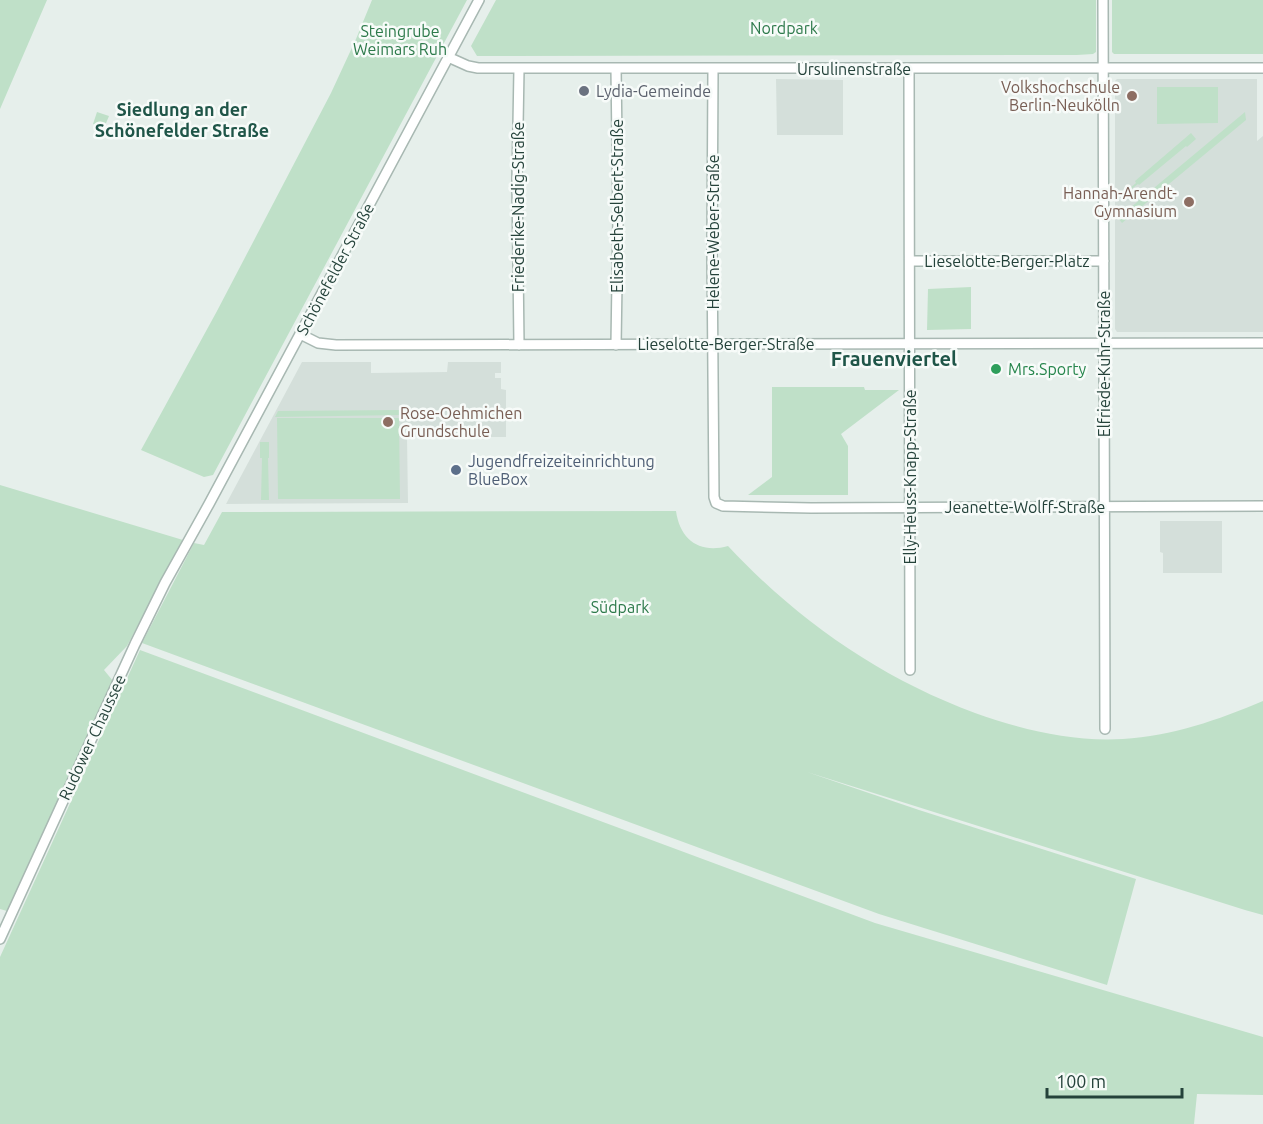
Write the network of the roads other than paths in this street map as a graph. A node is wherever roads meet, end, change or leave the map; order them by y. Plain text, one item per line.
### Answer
1 (479, 0) edge
2 (1103, 0) edge
3 (448, 57) junction
4 (616, 68) junction
5 (909, 68) junction
6 (1103, 68) junction
7 (1263, 68) edge
8 (519, 69) junction
9 (713, 69) junction
10 (910, 261) junction
11 (1104, 261) junction
12 (300, 334) junction
13 (1263, 343) edge
14 (910, 344) junction
15 (1104, 344) junction
16 (519, 345) junction
17 (616, 345) junction
18 (714, 345) junction
19 (716, 503) joint
20 (1263, 506) edge
21 (909, 507) junction
22 (1104, 507) junction
23 (191, 537) joint
24 (910, 670) dead end
25 (1105, 729) dead end
26 (0, 939) edge

1 - 3 street, Schönefelder Straße
2 - 6 street, Elfriede-Kuhr-Straße
3 - 8 street, Ursulinenstraße
3 - 12 street, Schönefelder Straße
4 - 8 street, Ursulinenstraße
4 - 9 street, Ursulinenstraße
4 - 17 street, Elisabeth-Selbert-Straße
5 - 6 street, Ursulinenstraße
5 - 9 street, Ursulinenstraße
5 - 10 street, Elly-Heuss-Knapp-Straße
6 - 7 street, Ursulinenstraße
6 - 11 street, Elfriede-Kuhr-Straße
8 - 16 street, Friederike-Nadig-Straße
9 - 18 street, Helene-Weber-Straße
10 - 11 street, Lieselotte-Berger-Platz
10 - 14 street, Elly-Heuss-Knapp-Straße
11 - 15 street, Elfriede-Kuhr-Straße
12 - 16 street, Lieselotte-Berger-Straße
12 - 23 street, Schönefelder Straße
13 - 15 street, Lieselotte-Berger-Straße
14 - 15 street, Lieselotte-Berger-Straße
14 - 18 street, Lieselotte-Berger-Straße
14 - 21 street, Elly-Heuss-Knapp-Straße
15 - 22 street, Elfriede-Kuhr-Straße
16 - 17 street, Lieselotte-Berger-Straße
17 - 18 street, Lieselotte-Berger-Straße
18 - 19 street, Helene-Weber-Straße
19 - 21 street, Jeanette-Wolff-Straße
20 - 22 street, Jeanette-Wolff-Straße
21 - 22 street, Jeanette-Wolff-Straße
21 - 24 street, Elly-Heuss-Knapp-Straße
22 - 25 street, Elfriede-Kuhr-Straße
23 - 26 street, Rudower Chaussee

